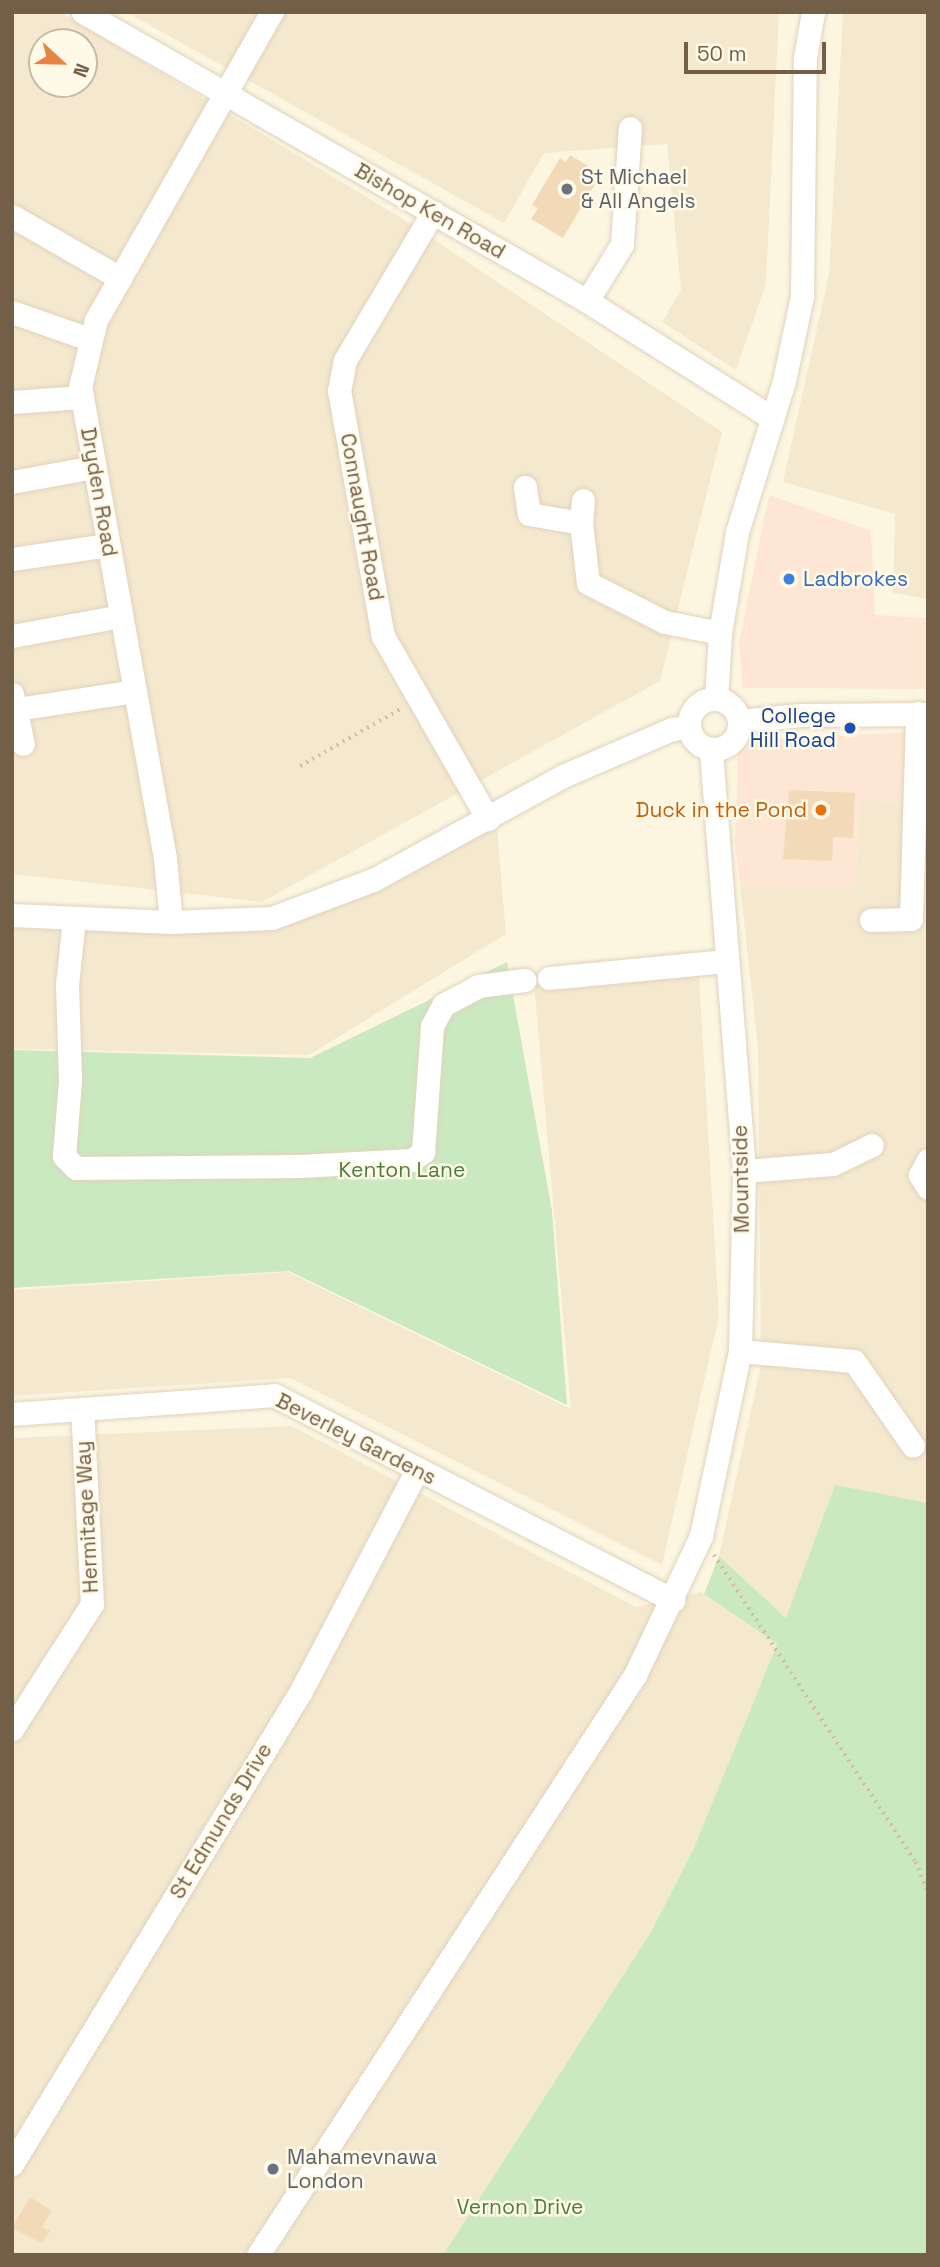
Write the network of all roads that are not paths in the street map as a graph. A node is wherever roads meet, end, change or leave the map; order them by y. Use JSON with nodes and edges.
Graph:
{"nodes":[{"id":1,"x":83,"y":12,"type":"edge"},
{"id":2,"x":272,"y":12,"type":"edge"},
{"id":3,"x":813,"y":12,"type":"edge"},
{"id":4,"x":224,"y":93,"type":"junction"},
{"id":5,"x":630,"y":128,"type":"dead end"},
{"id":6,"x":14,"y":207,"type":"edge"},
{"id":7,"x":433,"y":212,"type":"junction"},
{"id":8,"x":120,"y":278,"type":"junction"},
{"id":9,"x":587,"y":300,"type":"junction"},
{"id":10,"x":12,"y":312,"type":"edge"},
{"id":11,"x":89,"y":339,"type":"junction"},
{"id":12,"x":82,"y":397,"type":"junction"},
{"id":13,"x":12,"y":402,"type":"edge"},
{"id":14,"x":772,"y":418,"type":"junction"},
{"id":15,"x":94,"y":467,"type":"junction"},
{"id":16,"x":12,"y":482,"type":"edge"},
{"id":17,"x":525,"y":487,"type":"dead end"},
{"id":18,"x":108,"y":545,"type":"junction"},
{"id":19,"x":12,"y":559,"type":"edge"},
{"id":20,"x":121,"y":615,"type":"junction"},
{"id":21,"x":720,"y":633,"type":"junction"},
{"id":22,"x":12,"y":636,"type":"edge"},
{"id":23,"x":135,"y":691,"type":"junction"},
{"id":24,"x":716,"y":699,"type":"junction"},
{"id":25,"x":15,"y":702,"type":"edge"},
{"id":26,"x":922,"y":714,"type":"edge"},
{"id":27,"x":739,"y":721,"type":"junction"},
{"id":28,"x":689,"y":727,"type":"junction"},
{"id":29,"x":23,"y":744,"type":"dead end"},
{"id":30,"x":710,"y":749,"type":"junction"},
{"id":31,"x":488,"y":819,"type":"junction"},
{"id":32,"x":12,"y":915,"type":"edge"},
{"id":33,"x":74,"y":918,"type":"junction"},
{"id":34,"x":870,"y":920,"type":"dead end"},
{"id":35,"x":171,"y":922,"type":"junction"},
{"id":36,"x":727,"y":961,"type":"junction"},
{"id":37,"x":548,"y":978,"type":"dead end"},
{"id":38,"x":525,"y":980,"type":"dead end"},
{"id":39,"x":872,"y":1145,"type":"dead end"},
{"id":40,"x":744,"y":1171,"type":"junction"},
{"id":41,"x":740,"y":1351,"type":"junction"},
{"id":42,"x":82,"y":1409,"type":"junction"},
{"id":43,"x":12,"y":1414,"type":"edge"},
{"id":44,"x":914,"y":1446,"type":"dead end"},
{"id":45,"x":417,"y":1470,"type":"junction"},
{"id":46,"x":673,"y":1600,"type":"junction"},
{"id":47,"x":12,"y":1729,"type":"edge"},
{"id":48,"x":12,"y":2164,"type":"edge"},
{"id":49,"x":258,"y":2255,"type":"edge"}],
"edges":[{"from":1,"to":4,"type":"street","name":"Bishop Ken Road"},
{"from":2,"to":4,"type":"street","name":"Dryden Road"},
{"from":3,"to":14,"type":"street"},
{"from":4,"to":7,"type":"street","name":"Bishop Ken Road"},
{"from":4,"to":8,"type":"street","name":"Dryden Road"},
{"from":5,"to":9,"type":"street"},
{"from":6,"to":8,"type":"street"},
{"from":7,"to":9,"type":"street","name":"Bishop Ken Road"},
{"from":7,"to":31,"type":"street","name":"Connaught Road"},
{"from":8,"to":11,"type":"street","name":"Dryden Road"},
{"from":9,"to":14,"type":"street","name":"Bishop Ken Road"},
{"from":10,"to":11,"type":"street"},
{"from":11,"to":12,"type":"street","name":"Dryden Road"},
{"from":12,"to":13,"type":"street"},
{"from":12,"to":15,"type":"street","name":"Dryden Road"},
{"from":14,"to":21,"type":"street"},
{"from":15,"to":16,"type":"street"},
{"from":15,"to":18,"type":"street","name":"Dryden Road"},
{"from":17,"to":21,"type":"street"},
{"from":18,"to":19,"type":"street"},
{"from":18,"to":20,"type":"street","name":"Dryden Road"},
{"from":20,"to":22,"type":"street"},
{"from":20,"to":23,"type":"street","name":"Dryden Road"},
{"from":21,"to":24,"type":"street"},
{"from":23,"to":25,"type":"street"},
{"from":23,"to":35,"type":"street","name":"Dryden Road"},
{"from":24,"to":27,"type":"street"},
{"from":24,"to":28,"type":"street"},
{"from":25,"to":29,"type":"street"},
{"from":26,"to":27,"type":"street"},
{"from":26,"to":34,"type":"street"},
{"from":27,"to":30,"type":"street"},
{"from":28,"to":30,"type":"street"},
{"from":28,"to":31,"type":"street"},
{"from":30,"to":36,"type":"street","name":"Mountside"},
{"from":31,"to":35,"type":"street"},
{"from":32,"to":33,"type":"street"},
{"from":33,"to":35,"type":"street"},
{"from":33,"to":38,"type":"street"},
{"from":36,"to":37,"type":"street"},
{"from":36,"to":40,"type":"street","name":"Mountside"},
{"from":39,"to":40,"type":"street"},
{"from":40,"to":41,"type":"street","name":"Mountside"},
{"from":41,"to":44,"type":"street"},
{"from":41,"to":46,"type":"street","name":"Mountside"},
{"from":42,"to":43,"type":"street","name":"Beverley Gardens"},
{"from":42,"to":45,"type":"street","name":"Beverley Gardens"},
{"from":42,"to":47,"type":"street","name":"Hermitage Way"},
{"from":45,"to":46,"type":"street","name":"Beverley Gardens"},
{"from":45,"to":48,"type":"street","name":"St Edmunds Drive"},
{"from":46,"to":49,"type":"street"}]}
